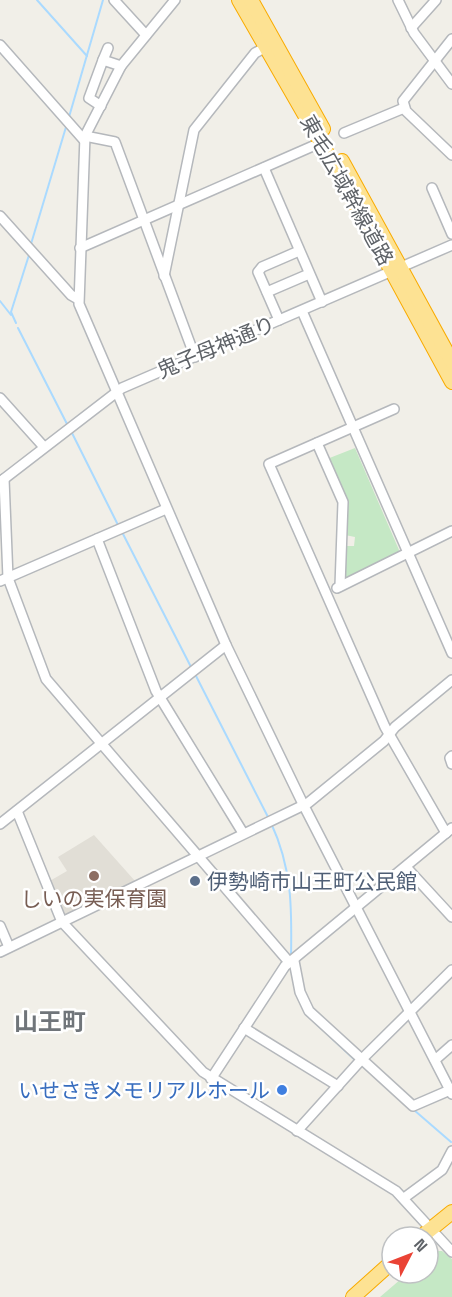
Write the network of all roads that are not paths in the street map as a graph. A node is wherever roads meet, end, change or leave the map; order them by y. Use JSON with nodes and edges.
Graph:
{"nodes":[{"id":1,"x":114,"y":0,"type":"edge"},
{"id":2,"x":175,"y":0,"type":"edge"},
{"id":3,"x":239,"y":0,"type":"edge"},
{"id":4,"x":251,"y":0,"type":"edge"},
{"id":5,"x":398,"y":0,"type":"edge"},
{"id":6,"x":436,"y":0,"type":"edge"},
{"id":7,"x":411,"y":28,"type":"junction"},
{"id":8,"x":146,"y":35,"type":"junction"},
{"id":9,"x":452,"y":39,"type":"edge"},
{"id":10,"x":0,"y":45,"type":"edge"},
{"id":11,"x":266,"y":47,"type":"junction"},
{"id":12,"x":108,"y":48,"type":"dead end"},
{"id":13,"x":103,"y":60,"type":"junction"},
{"id":14,"x":435,"y":61,"type":"junction"},
{"id":15,"x":121,"y":66,"type":"junction"},
{"id":16,"x":452,"y":84,"type":"edge"},
{"id":17,"x":101,"y":106,"type":"junction"},
{"id":18,"x":404,"y":108,"type":"junction"},
{"id":19,"x":344,"y":133,"type":"dead end"},
{"id":20,"x":85,"y":138,"type":"junction"},
{"id":21,"x":313,"y":146,"type":"dead end"},
{"id":22,"x":452,"y":155,"type":"edge"},
{"id":23,"x":264,"y":168,"type":"junction"},
{"id":24,"x":432,"y":188,"type":"dead end"},
{"id":25,"x":181,"y":205,"type":"junction"},
{"id":26,"x":0,"y":216,"type":"edge"},
{"id":27,"x":144,"y":220,"type":"junction"},
{"id":28,"x":452,"y":234,"type":"edge"},
{"id":29,"x":452,"y":245,"type":"edge"},
{"id":30,"x":80,"y":248,"type":"junction"},
{"id":31,"x":299,"y":251,"type":"junction"},
{"id":32,"x":397,"y":268,"type":"junction"},
{"id":33,"x":309,"y":274,"type":"junction"},
{"id":34,"x":164,"y":276,"type":"junction"},
{"id":35,"x":267,"y":292,"type":"junction"},
{"id":36,"x":78,"y":299,"type":"junction"},
{"id":37,"x":321,"y":302,"type":"junction"},
{"id":38,"x":302,"y":311,"type":"junction"},
{"id":39,"x":279,"y":320,"type":"junction"},
{"id":40,"x":195,"y":357,"type":"junction"},
{"id":41,"x":452,"y":362,"type":"edge"},
{"id":42,"x":452,"y":382,"type":"edge"},
{"id":43,"x":116,"y":392,"type":"junction"},
{"id":44,"x":0,"y":398,"type":"edge"},
{"id":45,"x":394,"y":409,"type":"dead end"},
{"id":46,"x":353,"y":427,"type":"junction"},
{"id":47,"x":317,"y":443,"type":"junction"},
{"id":48,"x":44,"y":447,"type":"junction"},
{"id":49,"x":2,"y":480,"type":"edge"},
{"id":50,"x":166,"y":509,"type":"junction"},
{"id":51,"x":452,"y":531,"type":"edge"},
{"id":52,"x":97,"y":539,"type":"junction"},
{"id":53,"x":407,"y":553,"type":"junction"},
{"id":54,"x":4,"y":580,"type":"edge"},
{"id":55,"x":340,"y":586,"type":"junction"},
{"id":56,"x":327,"y":594,"type":"junction"},
{"id":57,"x":226,"y":645,"type":"junction"},
{"id":58,"x":452,"y":654,"type":"edge"},
{"id":59,"x":452,"y":680,"type":"edge"},
{"id":60,"x":160,"y":697,"type":"junction"},
{"id":61,"x":389,"y":735,"type":"junction"},
{"id":62,"x":101,"y":744,"type":"junction"},
{"id":63,"x":452,"y":756,"type":"edge"},
{"id":64,"x":452,"y":764,"type":"edge"},
{"id":65,"x":303,"y":804,"type":"junction"},
{"id":66,"x":17,"y":811,"type":"junction"},
{"id":67,"x":0,"y":824,"type":"edge"},
{"id":68,"x":449,"y":831,"type":"edge"},
{"id":69,"x":243,"y":833,"type":"junction"},
{"id":70,"x":197,"y":856,"type":"junction"},
{"id":71,"x":406,"y":867,"type":"junction"},
{"id":72,"x":358,"y":909,"type":"junction"},
{"id":73,"x":450,"y":911,"type":"edge"},
{"id":74,"x":62,"y":922,"type":"junction"},
{"id":75,"x":0,"y":926,"type":"edge"},
{"id":76,"x":9,"y":947,"type":"junction"},
{"id":77,"x":0,"y":952,"type":"edge"},
{"id":78,"x":292,"y":962,"type":"junction"},
{"id":79,"x":452,"y":970,"type":"edge"},
{"id":80,"x":410,"y":1011,"type":"junction"},
{"id":81,"x":244,"y":1028,"type":"junction"},
{"id":82,"x":452,"y":1045,"type":"edge"},
{"id":83,"x":361,"y":1060,"type":"junction"},
{"id":84,"x":435,"y":1060,"type":"junction"},
{"id":85,"x":211,"y":1079,"type":"junction"},
{"id":86,"x":338,"y":1086,"type":"junction"},
{"id":87,"x":451,"y":1092,"type":"edge"},
{"id":88,"x":297,"y":1131,"type":"junction"},
{"id":89,"x":452,"y":1151,"type":"edge"},
{"id":90,"x":404,"y":1198,"type":"junction"},
{"id":91,"x":452,"y":1212,"type":"edge"},
{"id":92,"x":422,"y":1225,"type":"edge"},
{"id":93,"x":440,"y":1225,"type":"edge"},
{"id":94,"x":380,"y":1273,"type":"edge"},
{"id":95,"x":380,"y":1284,"type":"edge"},
{"id":96,"x":353,"y":1297,"type":"edge"},
{"id":97,"x":366,"y":1297,"type":"edge"}],
"edges":[{"from":1,"to":8,"type":"street"},
{"from":2,"to":8,"type":"street"},
{"from":3,"to":11,"type":"highway","name":"東毛広域幹線道路"},
{"from":4,"to":32,"type":"highway","name":"東毛広域幹線道路"},
{"from":5,"to":7,"type":"street"},
{"from":6,"to":7,"type":"street"},
{"from":7,"to":14,"type":"street"},
{"from":8,"to":15,"type":"street"},
{"from":9,"to":14,"type":"street"},
{"from":10,"to":20,"type":"street"},
{"from":11,"to":25,"type":"street"},
{"from":11,"to":32,"type":"highway","name":"東毛広域幹線道路"},
{"from":12,"to":13,"type":"street"},
{"from":13,"to":15,"type":"street"},
{"from":13,"to":17,"type":"street"},
{"from":14,"to":16,"type":"street"},
{"from":14,"to":18,"type":"street"},
{"from":15,"to":17,"type":"street"},
{"from":17,"to":20,"type":"street"},
{"from":18,"to":19,"type":"street"},
{"from":18,"to":22,"type":"street"},
{"from":20,"to":27,"type":"street"},
{"from":20,"to":30,"type":"street"},
{"from":21,"to":23,"type":"street"},
{"from":23,"to":25,"type":"street"},
{"from":23,"to":31,"type":"street"},
{"from":24,"to":28,"type":"street"},
{"from":25,"to":27,"type":"street"},
{"from":25,"to":34,"type":"street"},
{"from":26,"to":36,"type":"street"},
{"from":27,"to":30,"type":"street"},
{"from":27,"to":34,"type":"street"},
{"from":29,"to":32,"type":"street","name":"鬼子母神通り"},
{"from":30,"to":36,"type":"street"},
{"from":31,"to":33,"type":"street"},
{"from":31,"to":35,"type":"street"},
{"from":32,"to":37,"type":"street","name":"鬼子母神通り"},
{"from":32,"to":41,"type":"highway","name":"東毛広域幹線道路"},
{"from":32,"to":42,"type":"highway","name":"東毛広域幹線道路"},
{"from":33,"to":35,"type":"street"},
{"from":33,"to":37,"type":"street"},
{"from":34,"to":40,"type":"street"},
{"from":35,"to":39,"type":"street"},
{"from":36,"to":43,"type":"street"},
{"from":37,"to":38,"type":"street","name":"鬼子母神通り"},
{"from":38,"to":39,"type":"street","name":"鬼子母神通り"},
{"from":38,"to":46,"type":"street"},
{"from":39,"to":40,"type":"street","name":"鬼子母神通り"},
{"from":40,"to":43,"type":"street","name":"鬼子母神通り"},
{"from":43,"to":48,"type":"street","name":"鬼子母神通り"},
{"from":43,"to":50,"type":"street"},
{"from":44,"to":48,"type":"street"},
{"from":45,"to":46,"type":"street"},
{"from":46,"to":47,"type":"street"},
{"from":46,"to":53,"type":"street"},
{"from":47,"to":55,"type":"street"},
{"from":47,"to":56,"type":"street"},
{"from":48,"to":49,"type":"street","name":"鬼子母神通り"},
{"from":49,"to":54,"type":"street"},
{"from":50,"to":52,"type":"street"},
{"from":50,"to":57,"type":"street"},
{"from":51,"to":53,"type":"street"},
{"from":52,"to":54,"type":"street"},
{"from":52,"to":60,"type":"street"},
{"from":53,"to":55,"type":"street"},
{"from":53,"to":58,"type":"street"},
{"from":54,"to":62,"type":"street"},
{"from":55,"to":56,"type":"street"},
{"from":56,"to":61,"type":"street"},
{"from":57,"to":60,"type":"street"},
{"from":57,"to":65,"type":"street"},
{"from":59,"to":61,"type":"street"},
{"from":60,"to":62,"type":"street"},
{"from":60,"to":69,"type":"street"},
{"from":61,"to":65,"type":"street"},
{"from":61,"to":68,"type":"street"},
{"from":62,"to":66,"type":"street"},
{"from":62,"to":70,"type":"street"},
{"from":63,"to":64,"type":"street"},
{"from":65,"to":69,"type":"street"},
{"from":65,"to":72,"type":"street"},
{"from":66,"to":67,"type":"street"},
{"from":66,"to":74,"type":"street"},
{"from":68,"to":71,"type":"street"},
{"from":69,"to":70,"type":"street"},
{"from":70,"to":74,"type":"street"},
{"from":70,"to":78,"type":"street"},
{"from":71,"to":72,"type":"street"},
{"from":71,"to":73,"type":"street"},
{"from":72,"to":78,"type":"street"},
{"from":72,"to":80,"type":"street"},
{"from":74,"to":76,"type":"street"},
{"from":74,"to":85,"type":"street"},
{"from":75,"to":76,"type":"street"},
{"from":76,"to":77,"type":"street"},
{"from":78,"to":81,"type":"street"},
{"from":78,"to":83,"type":"street"},
{"from":79,"to":80,"type":"street"},
{"from":80,"to":83,"type":"street"},
{"from":80,"to":84,"type":"street"},
{"from":81,"to":85,"type":"street"},
{"from":81,"to":86,"type":"street"},
{"from":82,"to":84,"type":"street"},
{"from":83,"to":86,"type":"street"},
{"from":83,"to":87,"type":"street"},
{"from":84,"to":87,"type":"street"},
{"from":85,"to":88,"type":"street"},
{"from":86,"to":88,"type":"street"},
{"from":88,"to":90,"type":"street"},
{"from":89,"to":90,"type":"street"},
{"from":90,"to":92,"type":"street"},
{"from":91,"to":93,"type":"highway"},
{"from":94,"to":96,"type":"highway"},
{"from":95,"to":97,"type":"highway"}]}
